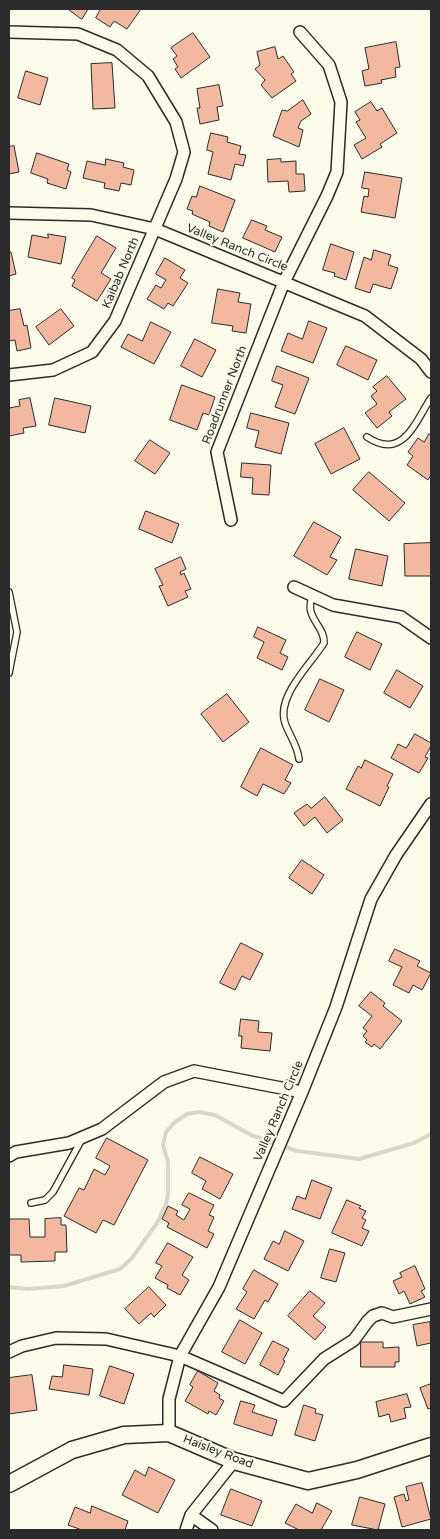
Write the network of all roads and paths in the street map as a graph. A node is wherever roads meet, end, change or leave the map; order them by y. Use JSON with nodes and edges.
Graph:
{"nodes":[{"id":1,"x":9,"y":32,"type":"edge"},
{"id":2,"x":300,"y":32,"type":"dead end"},
{"id":3,"x":9,"y":212,"type":"edge"},
{"id":4,"x":155,"y":229,"type":"junction"},
{"id":5,"x":284,"y":282,"type":"junction"},
{"id":6,"x":431,"y":372,"type":"edge"},
{"id":7,"x":9,"y":375,"type":"edge"},
{"id":8,"x":431,"y":398,"type":"edge"},
{"id":9,"x":367,"y":438,"type":"dead end"},
{"id":10,"x":231,"y":520,"type":"dead end"},
{"id":11,"x":294,"y":587,"type":"dead end"},
{"id":12,"x":9,"y":592,"type":"edge"},
{"id":13,"x":312,"y":595,"type":"junction"},
{"id":14,"x":431,"y":638,"type":"edge"},
{"id":15,"x":9,"y":674,"type":"edge"},
{"id":16,"x":299,"y":759,"type":"dead end"},
{"id":17,"x":431,"y":804,"type":"edge"},
{"id":18,"x":302,"y":1092,"type":"junction"},
{"id":19,"x":83,"y":1137,"type":"junction"},
{"id":20,"x":9,"y":1156,"type":"edge"},
{"id":21,"x":30,"y":1203,"type":"dead end"},
{"id":22,"x":431,"y":1309,"type":"edge"},
{"id":23,"x":9,"y":1352,"type":"edge"},
{"id":24,"x":180,"y":1356,"type":"junction"},
{"id":25,"x":169,"y":1433,"type":"junction"},
{"id":26,"x":431,"y":1446,"type":"edge"},
{"id":27,"x":234,"y":1461,"type":"junction"},
{"id":28,"x":9,"y":1484,"type":"edge"},
{"id":29,"x":191,"y":1515,"type":"junction"},
{"id":30,"x":186,"y":1530,"type":"edge"},
{"id":31,"x":212,"y":1530,"type":"edge"}],
"edges":[{"from":1,"to":4,"type":"street","name":"Kaibab North"},
{"from":2,"to":5,"type":"street","name":"Roadrunner North"},
{"from":3,"to":4,"type":"street","name":"Valley Ranch Circle"},
{"from":4,"to":5,"type":"street","name":"Valley Ranch Circle"},
{"from":4,"to":7,"type":"street","name":"Kaibab North"},
{"from":5,"to":6,"type":"street","name":"Valley Ranch Circle"},
{"from":5,"to":10,"type":"street","name":"Roadrunner North"},
{"from":8,"to":9,"type":"lane"},
{"from":11,"to":13,"type":"street"},
{"from":12,"to":15,"type":"lane"},
{"from":13,"to":14,"type":"street"},
{"from":13,"to":16,"type":"lane"},
{"from":17,"to":18,"type":"street","name":"Valley Ranch Circle"},
{"from":18,"to":19,"type":"street"},
{"from":18,"to":24,"type":"street","name":"Valley Ranch Circle"},
{"from":19,"to":20,"type":"street"},
{"from":19,"to":21,"type":"lane"},
{"from":22,"to":24,"type":"street"},
{"from":23,"to":24,"type":"street"},
{"from":24,"to":25,"type":"street","name":"Valley Ranch Circle"},
{"from":25,"to":27,"type":"street","name":"Haisley Road"},
{"from":25,"to":28,"type":"street","name":"Haisley Road"},
{"from":26,"to":27,"type":"street","name":"Haisley Road"},
{"from":27,"to":29,"type":"street"},
{"from":29,"to":30,"type":"street"},
{"from":29,"to":31,"type":"street"}]}
